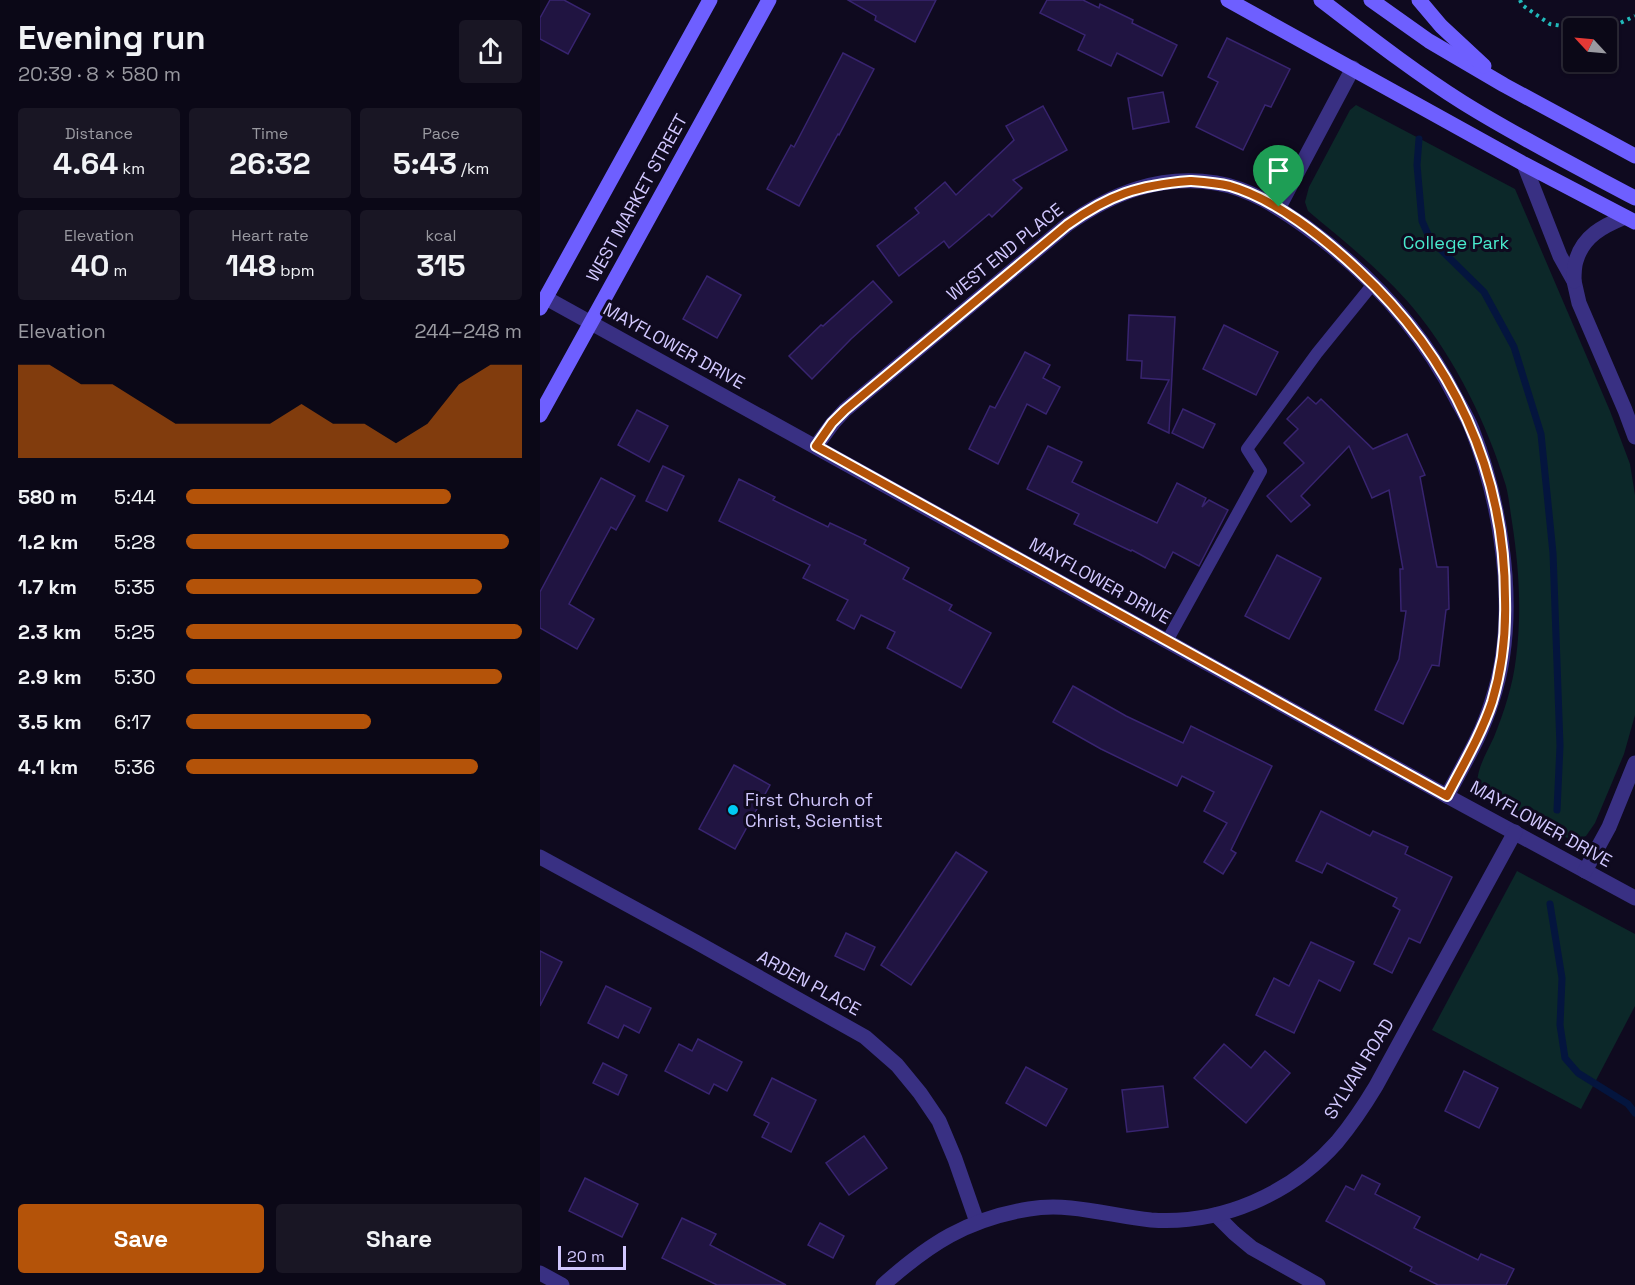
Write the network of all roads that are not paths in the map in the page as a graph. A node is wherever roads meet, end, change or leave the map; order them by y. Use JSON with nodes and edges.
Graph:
{"nodes":[{"id":1,"x":710,"y":0,"type":"edge"},
{"id":2,"x":769,"y":0,"type":"edge"},
{"id":3,"x":1227,"y":0,"type":"edge"},
{"id":4,"x":1320,"y":0,"type":"edge"},
{"id":5,"x":1371,"y":0,"type":"edge"},
{"id":6,"x":1419,"y":0,"type":"edge"},
{"id":7,"x":1353,"y":68,"type":"junction"},
{"id":8,"x":1504,"y":85,"type":"junction"},
{"id":9,"x":1635,"y":156,"type":"edge"},
{"id":10,"x":1524,"y":164,"type":"junction"},
{"id":11,"x":1635,"y":198,"type":"edge"},
{"id":12,"x":1279,"y":207,"type":"junction"},
{"id":13,"x":1630,"y":220,"type":"edge"},
{"id":14,"x":1574,"y":281,"type":"junction"},
{"id":15,"x":1373,"y":284,"type":"junction"},
{"id":16,"x":543,"y":303,"type":"edge"},
{"id":17,"x":591,"y":322,"type":"junction"},
{"id":18,"x":540,"y":415,"type":"edge"},
{"id":19,"x":1635,"y":437,"type":"edge"},
{"id":20,"x":816,"y":446,"type":"junction"},
{"id":21,"x":1167,"y":641,"type":"junction"},
{"id":22,"x":1635,"y":763,"type":"edge"},
{"id":23,"x":1447,"y":796,"type":"junction"},
{"id":24,"x":1515,"y":832,"type":"junction"},
{"id":25,"x":540,"y":857,"type":"edge"},
{"id":26,"x":1585,"y":871,"type":"junction"},
{"id":27,"x":1635,"y":898,"type":"edge"},
{"id":28,"x":1216,"y":1215,"type":"junction"},
{"id":29,"x":977,"y":1222,"type":"junction"},
{"id":30,"x":540,"y":1273,"type":"edge"},
{"id":31,"x":562,"y":1285,"type":"edge"},
{"id":32,"x":883,"y":1285,"type":"edge"},
{"id":33,"x":1318,"y":1285,"type":"edge"}],
"edges":[{"from":1,"to":16,"type":"main road","name":"WEST MARKET STREET"},
{"from":2,"to":17,"type":"main road","name":"WEST MARKET STREET"},
{"from":3,"to":7,"type":"main road"},
{"from":4,"to":11,"type":"main road"},
{"from":5,"to":8,"type":"main road"},
{"from":6,"to":8,"type":"main road"},
{"from":7,"to":10,"type":"main road"},
{"from":7,"to":12,"type":"street"},
{"from":8,"to":9,"type":"main road"},
{"from":10,"to":13,"type":"main road"},
{"from":10,"to":14,"type":"street"},
{"from":12,"to":15,"type":"street","name":"WEST END PLACE"},
{"from":12,"to":20,"type":"street","name":"WEST END PLACE"},
{"from":13,"to":14,"type":"street"},
{"from":14,"to":19,"type":"street"},
{"from":15,"to":21,"type":"lane"},
{"from":15,"to":23,"type":"street","name":"WEST END PLACE"},
{"from":16,"to":17,"type":"street","name":"MAYFLOWER DRIVE"},
{"from":17,"to":18,"type":"main road","name":"WEST MARKET STREET"},
{"from":17,"to":20,"type":"street","name":"MAYFLOWER DRIVE"},
{"from":20,"to":21,"type":"street","name":"MAYFLOWER DRIVE"},
{"from":21,"to":23,"type":"street","name":"MAYFLOWER DRIVE"},
{"from":22,"to":26,"type":"street"},
{"from":23,"to":24,"type":"street","name":"MAYFLOWER DRIVE"},
{"from":24,"to":26,"type":"street","name":"MAYFLOWER DRIVE"},
{"from":24,"to":28,"type":"street","name":"SYLVAN ROAD"},
{"from":25,"to":29,"type":"street","name":"ARDEN PLACE"},
{"from":26,"to":27,"type":"street","name":"MAYFLOWER DRIVE"},
{"from":28,"to":29,"type":"street","name":"SYLVAN ROAD"},
{"from":28,"to":33,"type":"street"},
{"from":29,"to":32,"type":"street","name":"SYLVAN ROAD"},
{"from":30,"to":31,"type":"street"}]}
